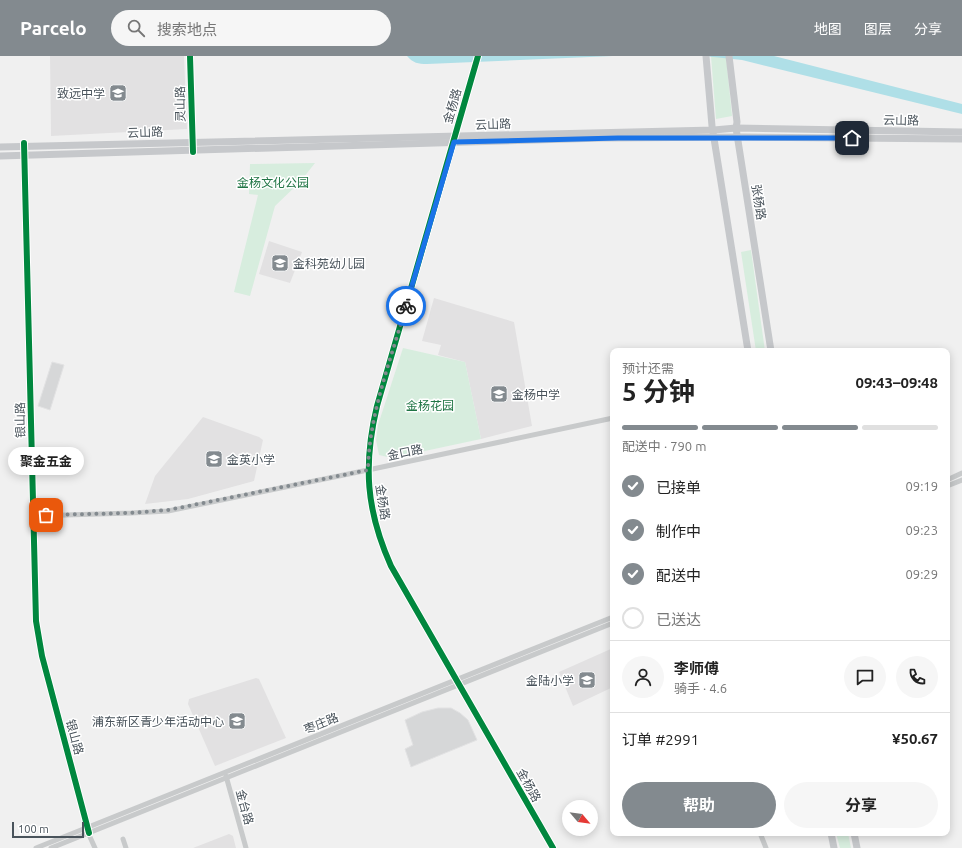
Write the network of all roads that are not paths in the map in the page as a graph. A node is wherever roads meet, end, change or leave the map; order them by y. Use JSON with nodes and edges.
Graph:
{"nodes":[{"id":1,"x":190,"y":56,"type":"edge"},
{"id":2,"x":478,"y":56,"type":"edge"},
{"id":3,"x":707,"y":58,"type":"edge"},
{"id":4,"x":729,"y":59,"type":"edge"},
{"id":5,"x":736,"y":128,"type":"junction"},
{"id":6,"x":962,"y":132,"type":"edge"},
{"id":7,"x":714,"y":134,"type":"junction"},
{"id":8,"x":738,"y":137,"type":"junction"},
{"id":9,"x":454,"y":139,"type":"junction"},
{"id":10,"x":962,"y":139,"type":"edge"},
{"id":11,"x":191,"y":141,"type":"junction"},
{"id":12,"x":24,"y":144,"type":"junction"},
{"id":13,"x":0,"y":147,"type":"edge"},
{"id":14,"x":192,"y":150,"type":"junction"},
{"id":15,"x":24,"y":155,"type":"junction"},
{"id":16,"x":0,"y":156,"type":"edge"},
{"id":17,"x":748,"y":348,"type":"edge"},
{"id":18,"x":771,"y":348,"type":"edge"},
{"id":19,"x":610,"y":419,"type":"edge"},
{"id":20,"x":368,"y":470,"type":"junction"},
{"id":21,"x":962,"y":474,"type":"edge"},
{"id":22,"x":950,"y":479,"type":"edge"},
{"id":23,"x":962,"y":480,"type":"edge"},
{"id":24,"x":950,"y":485,"type":"edge"},
{"id":25,"x":33,"y":516,"type":"junction"},
{"id":26,"x":610,"y":618,"type":"edge"},
{"id":27,"x":610,"y":624,"type":"edge"},
{"id":28,"x":458,"y":682,"type":"junction"},
{"id":29,"x":226,"y":775,"type":"junction"},
{"id":30,"x":89,"y":832,"type":"junction"},
{"id":31,"x":761,"y":836,"type":"edge"},
{"id":32,"x":831,"y":836,"type":"edge"},
{"id":33,"x":855,"y":836,"type":"edge"},
{"id":34,"x":123,"y":839,"type":"dead end"},
{"id":35,"x":36,"y":848,"type":"edge"},
{"id":36,"x":51,"y":848,"type":"edge"},
{"id":37,"x":95,"y":848,"type":"edge"},
{"id":38,"x":126,"y":848,"type":"edge"},
{"id":39,"x":246,"y":848,"type":"edge"},
{"id":40,"x":554,"y":848,"type":"edge"},
{"id":41,"x":766,"y":848,"type":"edge"},
{"id":42,"x":834,"y":848,"type":"edge"},
{"id":43,"x":858,"y":848,"type":"edge"}],
"edges":[{"from":1,"to":11,"type":"street","name":"灵山路"},
{"from":2,"to":9,"type":"street","name":"金杨路"},
{"from":3,"to":7,"type":"main road"},
{"from":4,"to":5,"type":"main road","name":"张杨路"},
{"from":5,"to":6,"type":"main road","name":"云山路"},
{"from":5,"to":7,"type":"main road","name":"云山路"},
{"from":5,"to":8,"type":"main road","name":"张杨路"},
{"from":7,"to":8,"type":"main road","name":"云山路"},
{"from":7,"to":9,"type":"main road","name":"云山路"},
{"from":7,"to":17,"type":"main road"},
{"from":8,"to":10,"type":"main road","name":"云山路"},
{"from":8,"to":18,"type":"main road","name":"张杨路"},
{"from":9,"to":11,"type":"main road","name":"云山路"},
{"from":9,"to":14,"type":"main road","name":"云山路"},
{"from":9,"to":20,"type":"street","name":"金杨路"},
{"from":11,"to":12,"type":"main road","name":"云山路"},
{"from":11,"to":14,"type":"street","name":"灵山路"},
{"from":12,"to":13,"type":"main road","name":"云山路"},
{"from":12,"to":15,"type":"street","name":"银山路"},
{"from":14,"to":15,"type":"main road","name":"云山路"},
{"from":15,"to":16,"type":"main road","name":"云山路"},
{"from":15,"to":25,"type":"street","name":"银山路"},
{"from":19,"to":20,"type":"street","name":"金口路"},
{"from":20,"to":25,"type":"street","name":"金口路"},
{"from":20,"to":28,"type":"street","name":"金杨路"},
{"from":21,"to":22,"type":"street"},
{"from":23,"to":24,"type":"street"},
{"from":25,"to":30,"type":"street","name":"银山路"},
{"from":26,"to":28,"type":"street","name":"枣庄路"},
{"from":27,"to":28,"type":"street","name":"枣庄路"},
{"from":28,"to":29,"type":"street","name":"枣庄路"},
{"from":28,"to":40,"type":"street","name":"金杨路"},
{"from":29,"to":30,"type":"street","name":"枣庄路"},
{"from":29,"to":39,"type":"street","name":"金台路"},
{"from":30,"to":35,"type":"street","name":"枣庄路"},
{"from":30,"to":36,"type":"street","name":"枣庄路"},
{"from":30,"to":37,"type":"street","name":"银山路"},
{"from":31,"to":41,"type":"street"},
{"from":32,"to":42,"type":"main road"},
{"from":33,"to":43,"type":"main road"},
{"from":34,"to":38,"type":"street"}]}
